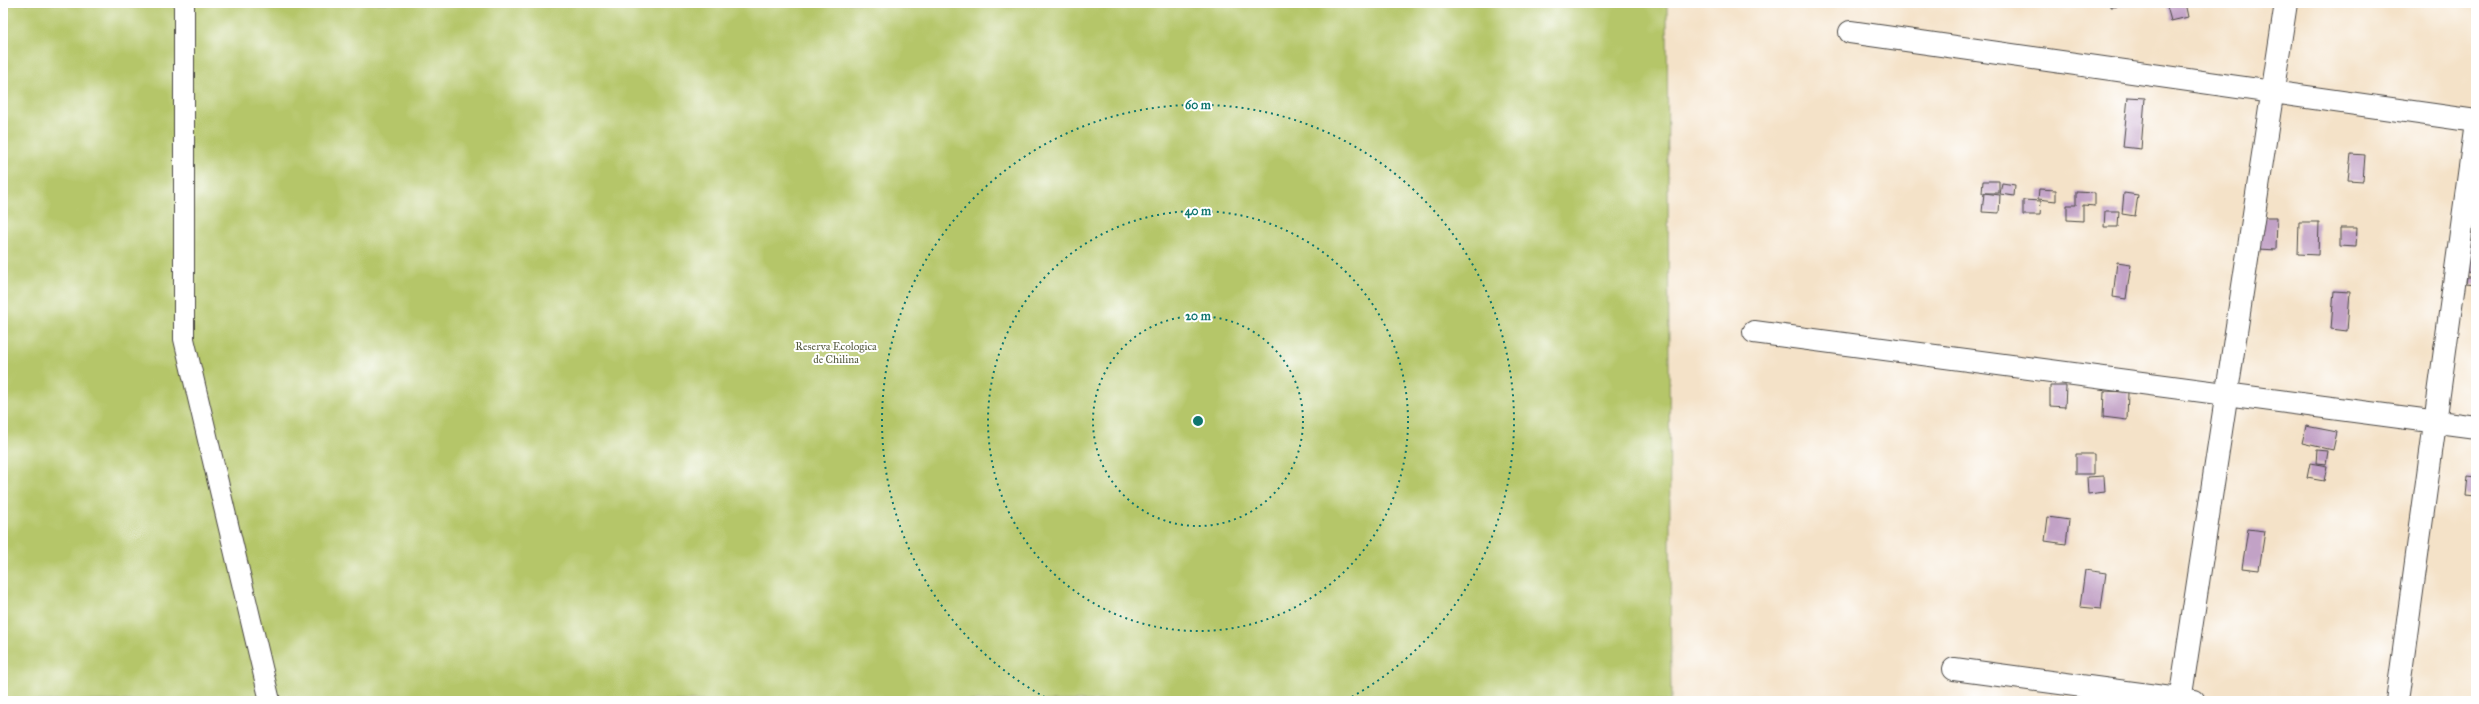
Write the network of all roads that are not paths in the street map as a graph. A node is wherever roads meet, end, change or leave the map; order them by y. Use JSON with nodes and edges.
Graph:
{"nodes":[{"id":1,"x":184,"y":3,"type":"edge"},
{"id":2,"x":2286,"y":3,"type":"edge"},
{"id":3,"x":1850,"y":32,"type":"dead end"},
{"id":4,"x":2272,"y":92,"type":"junction"},
{"id":5,"x":2476,"y":122,"type":"edge"},
{"id":6,"x":1754,"y":332,"type":"dead end"},
{"id":7,"x":2227,"y":394,"type":"junction"},
{"id":8,"x":2435,"y":422,"type":"junction"},
{"id":9,"x":2476,"y":427,"type":"edge"},
{"id":10,"x":1954,"y":669,"type":"dead end"},
{"id":11,"x":2185,"y":700,"type":"edge"},
{"id":12,"x":270,"y":701,"type":"edge"},
{"id":13,"x":2397,"y":701,"type":"edge"}],
"edges":[{"from":1,"to":12,"type":"lane"},
{"from":2,"to":4,"type":"street"},
{"from":3,"to":4,"type":"street"},
{"from":4,"to":5,"type":"street"},
{"from":4,"to":7,"type":"street"},
{"from":5,"to":8,"type":"street"},
{"from":6,"to":7,"type":"street"},
{"from":7,"to":8,"type":"street"},
{"from":7,"to":11,"type":"street"},
{"from":8,"to":9,"type":"street"},
{"from":8,"to":13,"type":"street"},
{"from":10,"to":11,"type":"street"}]}
